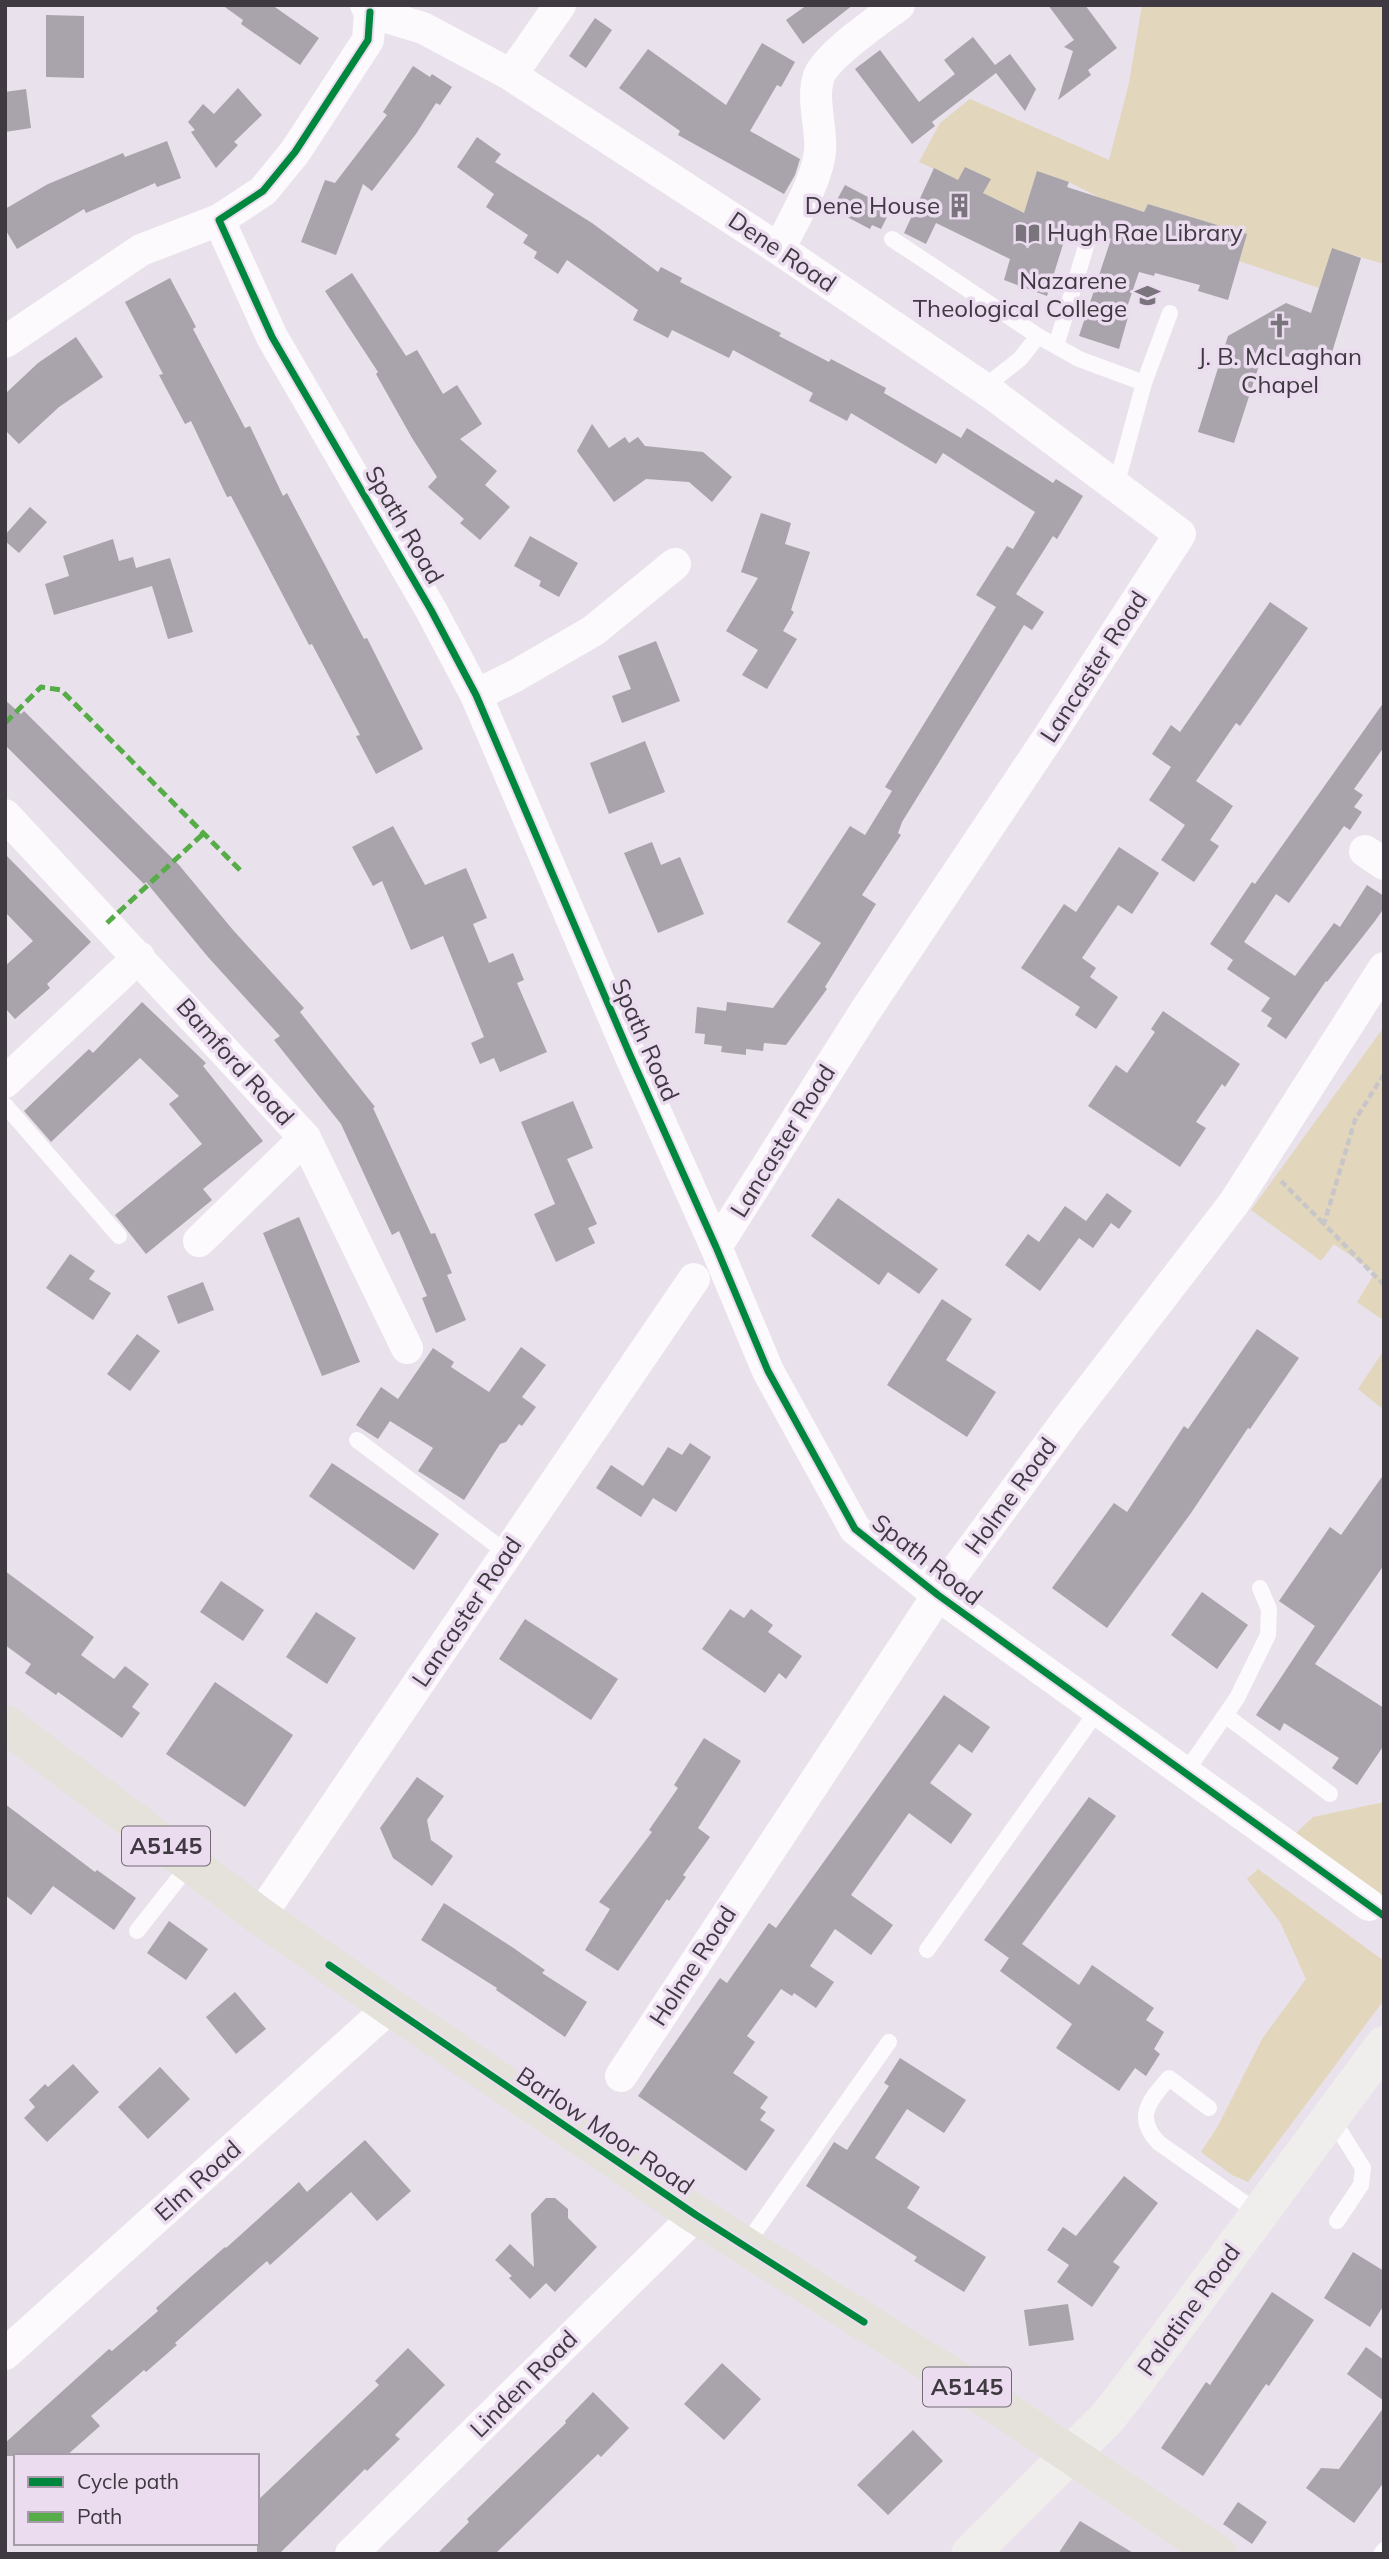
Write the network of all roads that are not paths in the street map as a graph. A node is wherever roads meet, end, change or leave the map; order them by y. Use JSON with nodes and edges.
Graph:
{"nodes":[{"id":1,"x":560,"y":5,"type":"edge"},
{"id":2,"x":899,"y":5,"type":"edge"},
{"id":3,"x":368,"y":9,"type":"edge"},
{"id":4,"x":511,"y":75,"type":"junction"},
{"id":5,"x":219,"y":220,"type":"junction"},
{"id":6,"x":891,"y":239,"type":"dead end"},
{"id":7,"x":1087,"y":243,"type":"dead end"},
{"id":8,"x":779,"y":249,"type":"junction"},
{"id":9,"x":1170,"y":313,"type":"dead end"},
{"id":10,"x":1038,"y":335,"type":"junction"},
{"id":11,"x":5,"y":342,"type":"edge"},
{"id":12,"x":1056,"y":346,"type":"junction"},
{"id":13,"x":1144,"y":383,"type":"junction"},
{"id":14,"x":983,"y":388,"type":"junction"},
{"id":15,"x":1116,"y":486,"type":"junction"},
{"id":16,"x":1180,"y":534,"type":"joint"},
{"id":17,"x":675,"y":564,"type":"dead end"},
{"id":18,"x":476,"y":695,"type":"junction"},
{"id":19,"x":5,"y":815,"type":"edge"},
{"id":20,"x":139,"y":957,"type":"junction"},
{"id":21,"x":1384,"y":968,"type":"edge"},
{"id":22,"x":5,"y":1082,"type":"edge"},
{"id":23,"x":5,"y":1105,"type":"edge"},
{"id":24,"x":305,"y":1138,"type":"junction"},
{"id":25,"x":118,"y":1236,"type":"dead end"},
{"id":26,"x":199,"y":1241,"type":"dead end"},
{"id":27,"x":716,"y":1247,"type":"junction"},
{"id":28,"x":694,"y":1279,"type":"dead end"},
{"id":29,"x":407,"y":1348,"type":"dead end"},
{"id":30,"x":357,"y":1440,"type":"dead end"},
{"id":31,"x":507,"y":1553,"type":"junction"},
{"id":32,"x":1260,"y":1588,"type":"dead end"},
{"id":33,"x":938,"y":1595,"type":"junction"},
{"id":34,"x":1098,"y":1710,"type":"junction"},
{"id":35,"x":1225,"y":1715,"type":"junction"},
{"id":36,"x":5,"y":1724,"type":"edge"},
{"id":37,"x":1185,"y":1773,"type":"junction"},
{"id":38,"x":1330,"y":1794,"type":"dead end"},
{"id":39,"x":190,"y":1864,"type":"junction"},
{"id":40,"x":1369,"y":1905,"type":"dead end"},
{"id":41,"x":260,"y":1916,"type":"junction"},
{"id":42,"x":137,"y":1931,"type":"dead end"},
{"id":43,"x":927,"y":1950,"type":"dead end"},
{"id":44,"x":390,"y":2007,"type":"junction"},
{"id":45,"x":889,"y":2042,"type":"dead end"},
{"id":46,"x":1384,"y":2045,"type":"edge"},
{"id":47,"x":621,"y":2076,"type":"dead end"},
{"id":48,"x":1209,"y":2108,"type":"dead end"},
{"id":49,"x":1331,"y":2117,"type":"junction"},
{"id":50,"x":1259,"y":2214,"type":"junction"},
{"id":51,"x":696,"y":2215,"type":"junction"},
{"id":52,"x":1337,"y":2221,"type":"dead end"},
{"id":53,"x":744,"y":2246,"type":"junction"},
{"id":54,"x":5,"y":2354,"type":"edge"},
{"id":55,"x":1069,"y":2454,"type":"junction"},
{"id":56,"x":352,"y":2554,"type":"edge"},
{"id":57,"x":970,"y":2554,"type":"edge"},
{"id":58,"x":1218,"y":2554,"type":"edge"}],
"edges":[{"from":1,"to":4,"type":"street"},
{"from":2,"to":8,"type":"street"},
{"from":3,"to":4,"type":"street","name":"Dene Road"},
{"from":3,"to":5,"type":"street"},
{"from":4,"to":8,"type":"street","name":"Dene Road"},
{"from":5,"to":11,"type":"street"},
{"from":5,"to":18,"type":"street","name":"Spath Road"},
{"from":6,"to":10,"type":"lane"},
{"from":7,"to":12,"type":"lane"},
{"from":8,"to":14,"type":"street","name":"Dene Road"},
{"from":9,"to":13,"type":"lane"},
{"from":10,"to":12,"type":"lane"},
{"from":10,"to":14,"type":"lane"},
{"from":12,"to":13,"type":"lane"},
{"from":13,"to":15,"type":"lane"},
{"from":14,"to":15,"type":"street","name":"Dene Road"},
{"from":15,"to":16,"type":"street","name":"Dene Road"},
{"from":16,"to":27,"type":"street","name":"Lancaster Road"},
{"from":17,"to":18,"type":"street"},
{"from":18,"to":27,"type":"street","name":"Spath Road"},
{"from":19,"to":20,"type":"street","name":"Bamford Road"},
{"from":20,"to":22,"type":"street"},
{"from":20,"to":24,"type":"street","name":"Bamford Road"},
{"from":21,"to":33,"type":"street","name":"Holme Road"},
{"from":23,"to":25,"type":"lane"},
{"from":24,"to":26,"type":"street"},
{"from":24,"to":29,"type":"street","name":"Bamford Road"},
{"from":27,"to":33,"type":"street","name":"Spath Road"},
{"from":28,"to":31,"type":"street","name":"Lancaster Road"},
{"from":30,"to":31,"type":"lane"},
{"from":31,"to":41,"type":"street","name":"Lancaster Road"},
{"from":32,"to":35,"type":"lane"},
{"from":33,"to":34,"type":"street","name":"Spath Road"},
{"from":33,"to":47,"type":"street","name":"Holme Road"},
{"from":34,"to":37,"type":"street","name":"Spath Road"},
{"from":34,"to":43,"type":"lane"},
{"from":35,"to":37,"type":"lane"},
{"from":35,"to":38,"type":"lane"},
{"from":36,"to":39,"type":"main road","name":"Barlow Moor Road","number":"A5145"},
{"from":37,"to":40,"type":"street","name":"Spath Road"},
{"from":39,"to":41,"type":"main road","name":"Barlow Moor Road","number":"A5145"},
{"from":39,"to":42,"type":"lane"},
{"from":41,"to":44,"type":"main road","name":"Barlow Moor Road","number":"A5145"},
{"from":44,"to":51,"type":"main road","name":"Barlow Moor Road","number":"A5145"},
{"from":44,"to":54,"type":"street","name":"Elm Road"},
{"from":45,"to":53,"type":"lane"},
{"from":46,"to":49,"type":"main road","name":"Palatine Road"},
{"from":48,"to":50,"type":"lane"},
{"from":49,"to":50,"type":"main road","name":"Palatine Road"},
{"from":49,"to":52,"type":"lane"},
{"from":50,"to":55,"type":"main road","name":"Palatine Road"},
{"from":51,"to":53,"type":"main road","name":"Barlow Moor Road","number":"A5145"},
{"from":51,"to":56,"type":"street","name":"Linden Road"},
{"from":53,"to":55,"type":"main road","name":"Barlow Moor Road","number":"A5145"},
{"from":55,"to":57,"type":"main road","name":"Palatine Road"},
{"from":55,"to":58,"type":"main road","name":"Barlow Moor Road","number":"A5145"}]}
